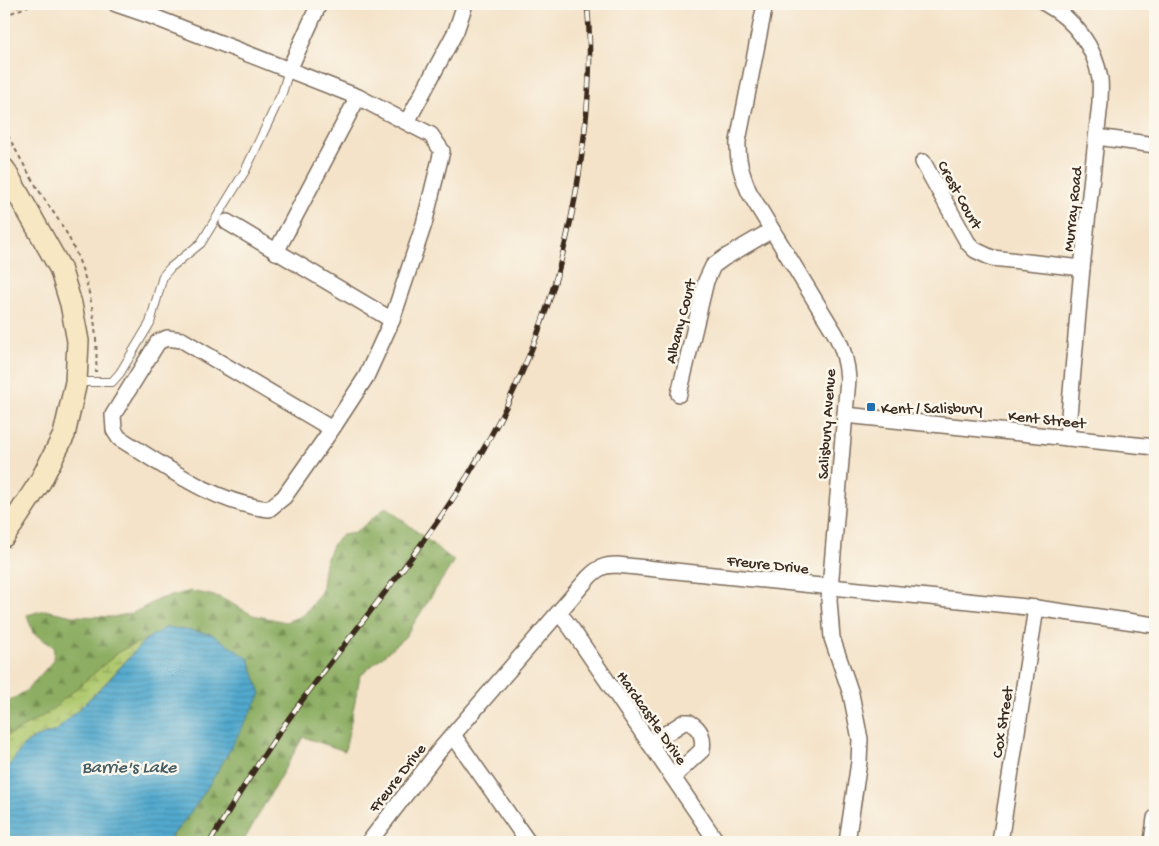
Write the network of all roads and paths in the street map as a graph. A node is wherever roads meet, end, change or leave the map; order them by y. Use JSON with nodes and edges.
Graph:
{"nodes":[{"id":1,"x":17,"y":4,"type":"edge"},
{"id":2,"x":116,"y":4,"type":"edge"},
{"id":3,"x":319,"y":4,"type":"edge"},
{"id":4,"x":465,"y":4,"type":"edge"},
{"id":5,"x":765,"y":4,"type":"edge"},
{"id":6,"x":1046,"y":4,"type":"edge"},
{"id":7,"x":28,"y":5,"type":"edge"},
{"id":8,"x":18,"y":10,"type":"junction"},
{"id":9,"x":4,"y":16,"type":"edge"},
{"id":10,"x":289,"y":70,"type":"junction"},
{"id":11,"x":358,"y":97,"type":"junction"},
{"id":12,"x":407,"y":122,"type":"junction"},
{"id":13,"x":1097,"y":137,"type":"junction"},
{"id":14,"x":1155,"y":145,"type":"edge"},
{"id":15,"x":923,"y":162,"type":"dead end"},
{"id":16,"x":4,"y":169,"type":"edge"},
{"id":17,"x":227,"y":222,"type":"dead end"},
{"id":18,"x":772,"y":230,"type":"junction"},
{"id":19,"x":276,"y":252,"type":"junction"},
{"id":20,"x":1082,"y":268,"type":"junction"},
{"id":21,"x":392,"y":320,"type":"junction"},
{"id":22,"x":76,"y":382,"type":"junction"},
{"id":23,"x":679,"y":394,"type":"dead end"},
{"id":24,"x":845,"y":415,"type":"junction"},
{"id":25,"x":332,"y":429,"type":"junction"},
{"id":26,"x":1067,"y":438,"type":"junction"},
{"id":27,"x":1155,"y":447,"type":"edge"},
{"id":28,"x":4,"y":536,"type":"edge"},
{"id":29,"x":830,"y":587,"type":"junction"},
{"id":30,"x":1036,"y":608,"type":"junction"},
{"id":31,"x":559,"y":613,"type":"junction"},
{"id":32,"x":1155,"y":625,"type":"edge"},
{"id":33,"x":453,"y":735,"type":"junction"},
{"id":34,"x":650,"y":744,"type":"junction"},
{"id":35,"x":673,"y":778,"type":"junction"},
{"id":36,"x":1155,"y":818,"type":"edge"},
{"id":37,"x":369,"y":842,"type":"edge"},
{"id":38,"x":528,"y":842,"type":"edge"},
{"id":39,"x":717,"y":842,"type":"edge"},
{"id":40,"x":847,"y":842,"type":"edge"},
{"id":41,"x":1000,"y":842,"type":"edge"},
{"id":42,"x":1152,"y":842,"type":"edge"}],
"edges":[{"from":1,"to":8,"type":"path"},
{"from":2,"to":10,"type":"street"},
{"from":3,"to":10,"type":"street"},
{"from":4,"to":12,"type":"street"},
{"from":5,"to":18,"type":"street","name":"Salisbury Avenue"},
{"from":6,"to":13,"type":"street","name":"Murray Road"},
{"from":7,"to":8,"type":"path"},
{"from":8,"to":9,"type":"path"},
{"from":10,"to":11,"type":"street"},
{"from":10,"to":22,"type":"lane"},
{"from":11,"to":12,"type":"street"},
{"from":11,"to":19,"type":"street"},
{"from":12,"to":21,"type":"street"},
{"from":13,"to":14,"type":"street"},
{"from":13,"to":20,"type":"street","name":"Murray Road"},
{"from":15,"to":20,"type":"street","name":"Crest Court"},
{"from":16,"to":22,"type":"main road"},
{"from":17,"to":19,"type":"street"},
{"from":18,"to":23,"type":"street","name":"Albany Court"},
{"from":18,"to":24,"type":"street","name":"Salisbury Avenue"},
{"from":19,"to":21,"type":"street"},
{"from":20,"to":26,"type":"street","name":"Murray Road"},
{"from":21,"to":25,"type":"street"},
{"from":22,"to":28,"type":"main road"},
{"from":24,"to":26,"type":"street","name":"Kent Street"},
{"from":24,"to":29,"type":"street","name":"Salisbury Avenue"},
{"from":25,"to":25,"type":"street"},
{"from":26,"to":27,"type":"street","name":"Kent Street"},
{"from":29,"to":30,"type":"street","name":"Freure Drive"},
{"from":29,"to":31,"type":"street","name":"Freure Drive"},
{"from":29,"to":40,"type":"street","name":"Salisbury Avenue"},
{"from":30,"to":32,"type":"street","name":"Freure Drive"},
{"from":30,"to":41,"type":"street","name":"Cox Street"},
{"from":31,"to":33,"type":"street","name":"Freure Drive"},
{"from":31,"to":34,"type":"street","name":"Hardcastle Drive"},
{"from":33,"to":37,"type":"street","name":"Freure Drive"},
{"from":33,"to":38,"type":"street"},
{"from":34,"to":35,"type":"street","name":"Hardcastle Drive"},
{"from":34,"to":35,"type":"street"},
{"from":35,"to":39,"type":"street","name":"Hardcastle Drive"},
{"from":36,"to":42,"type":"street"}]}
